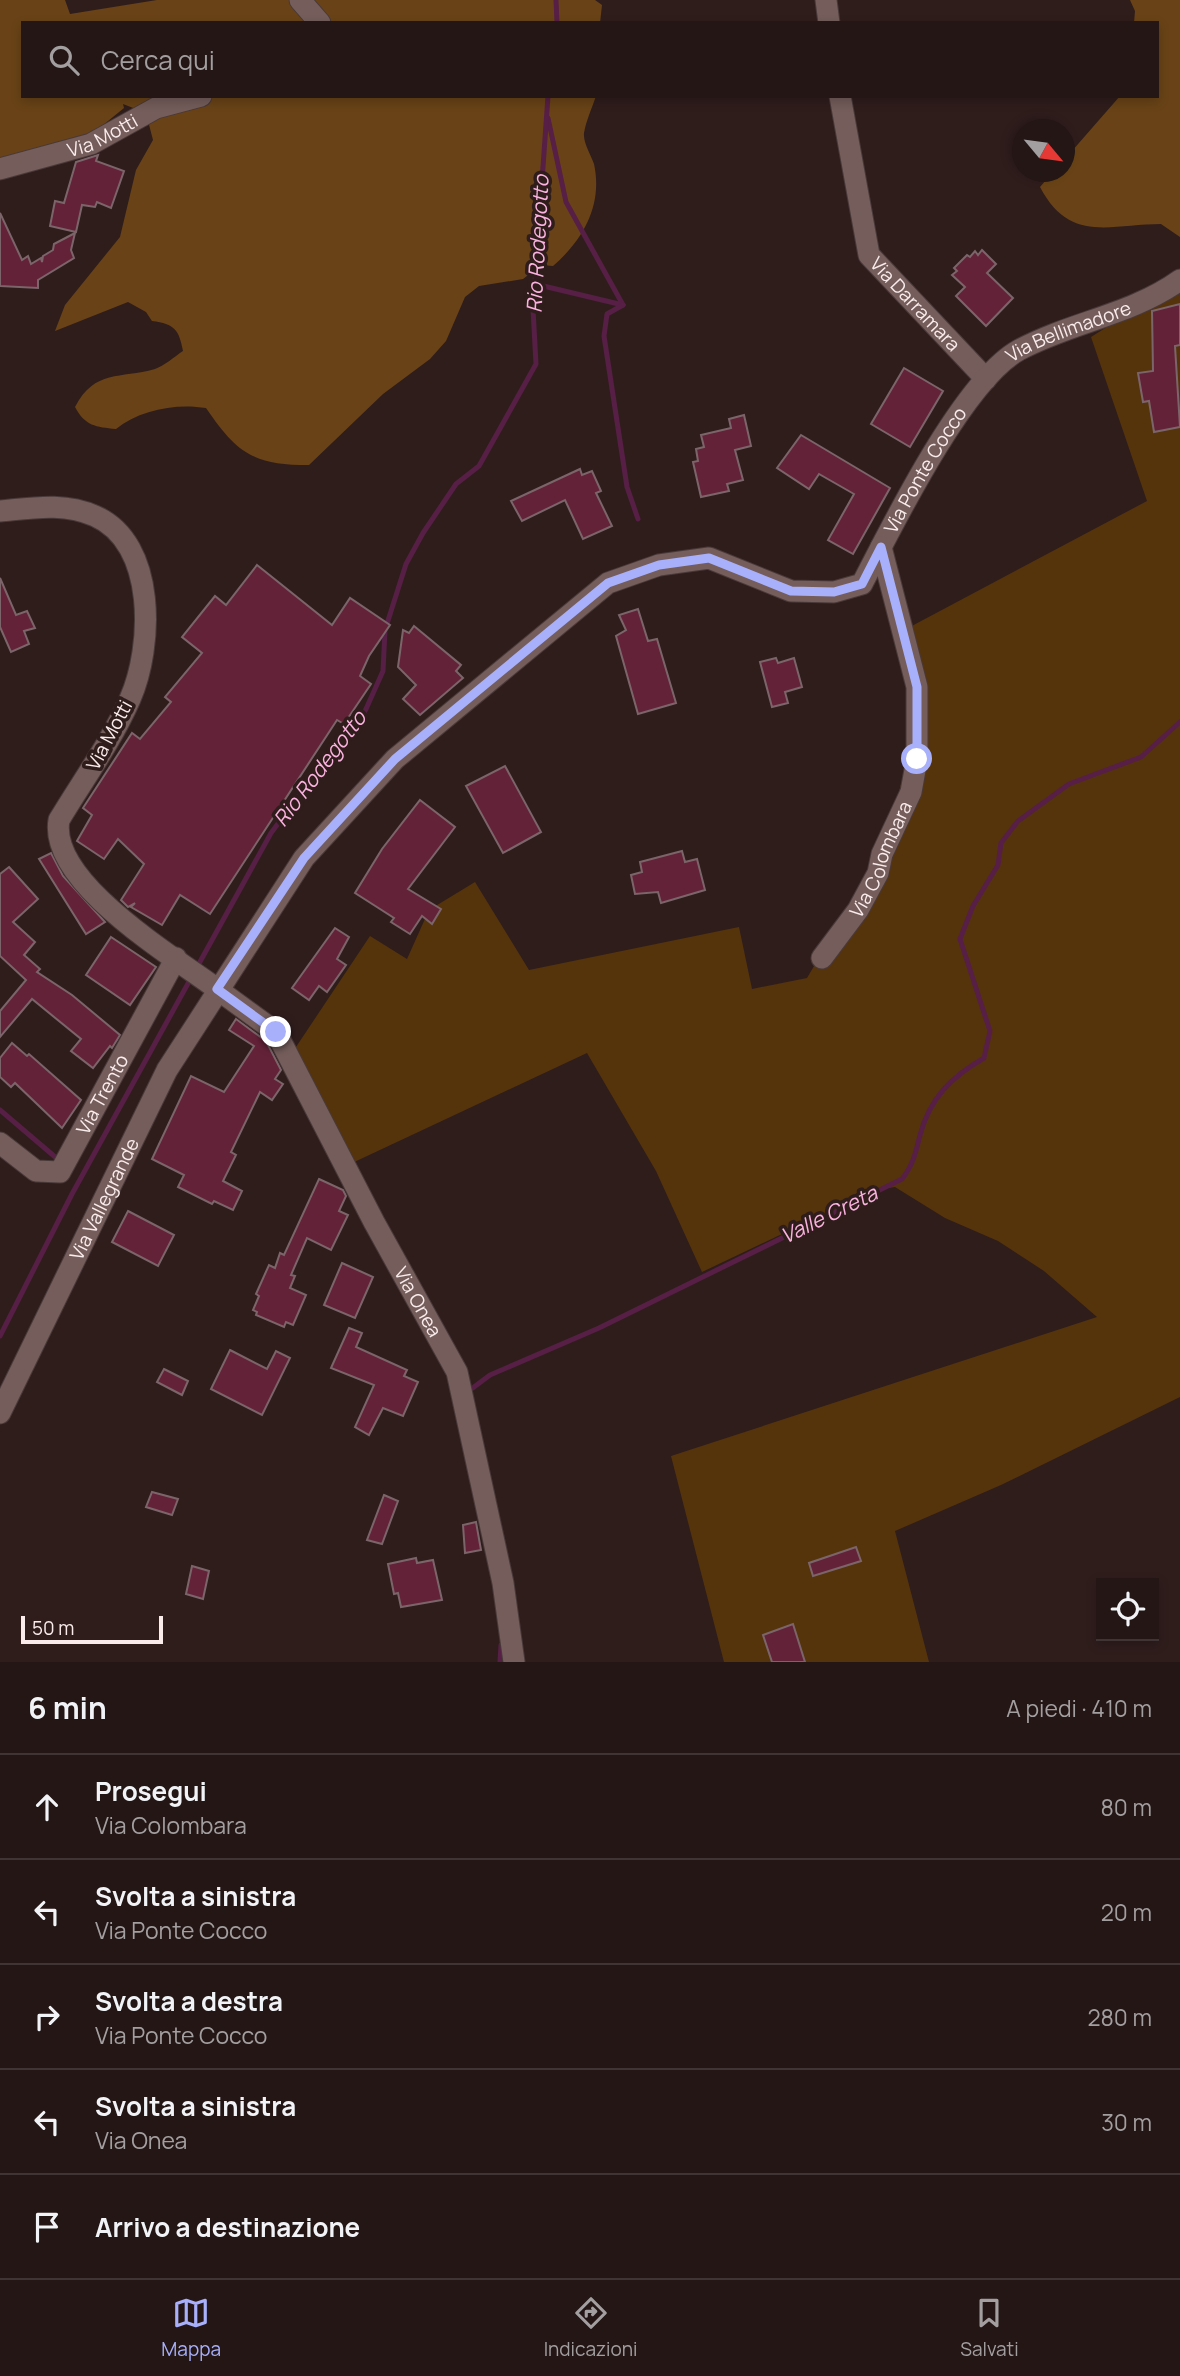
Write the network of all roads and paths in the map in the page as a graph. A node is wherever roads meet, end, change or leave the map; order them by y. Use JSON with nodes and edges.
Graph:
{"nodes":[{"id":1,"x":300,"y":0,"type":"edge"},
{"id":2,"x":826,"y":0,"type":"edge"},
{"id":3,"x":318,"y":21,"type":"edge"},
{"id":4,"x":829,"y":21,"type":"edge"},
{"id":5,"x":194,"y":98,"type":"edge"},
{"id":6,"x":840,"y":98,"type":"edge"},
{"id":7,"x":0,"y":169,"type":"edge"},
{"id":8,"x":1180,"y":280,"type":"edge"},
{"id":9,"x":986,"y":379,"type":"junction"},
{"id":10,"x":968,"y":401,"type":"joint"},
{"id":11,"x":0,"y":511,"type":"edge"},
{"id":12,"x":881,"y":547,"type":"junction"},
{"id":13,"x":822,"y":958,"type":"dead end"},
{"id":14,"x":180,"y":961,"type":"junction"},
{"id":15,"x":211,"y":985,"type":"junction"},
{"id":16,"x":0,"y":1143,"type":"edge"},
{"id":17,"x":0,"y":1413,"type":"edge"},
{"id":18,"x":514,"y":1662,"type":"edge"}],
"edges":[{"from":1,"to":3,"type":"street"},
{"from":2,"to":4,"type":"street"},
{"from":5,"to":7,"type":"street","name":"Via Motti"},
{"from":6,"to":9,"type":"street","name":"Via Darramara"},
{"from":8,"to":9,"type":"street","name":"Via Bellimadore"},
{"from":9,"to":10,"type":"street","name":"Via Bellimadore"},
{"from":10,"to":12,"type":"street","name":"Via Ponte Cocco"},
{"from":11,"to":14,"type":"street","name":"Via Motti"},
{"from":12,"to":13,"type":"street","name":"Via Colombara"},
{"from":12,"to":15,"type":"street","name":"Via Ponte Cocco"},
{"from":14,"to":15,"type":"street","name":"Via Motti"},
{"from":14,"to":16,"type":"street","name":"Via Trento"},
{"from":15,"to":17,"type":"street","name":"Via Vallegrande"},
{"from":15,"to":18,"type":"street","name":"Via Onea"}]}
